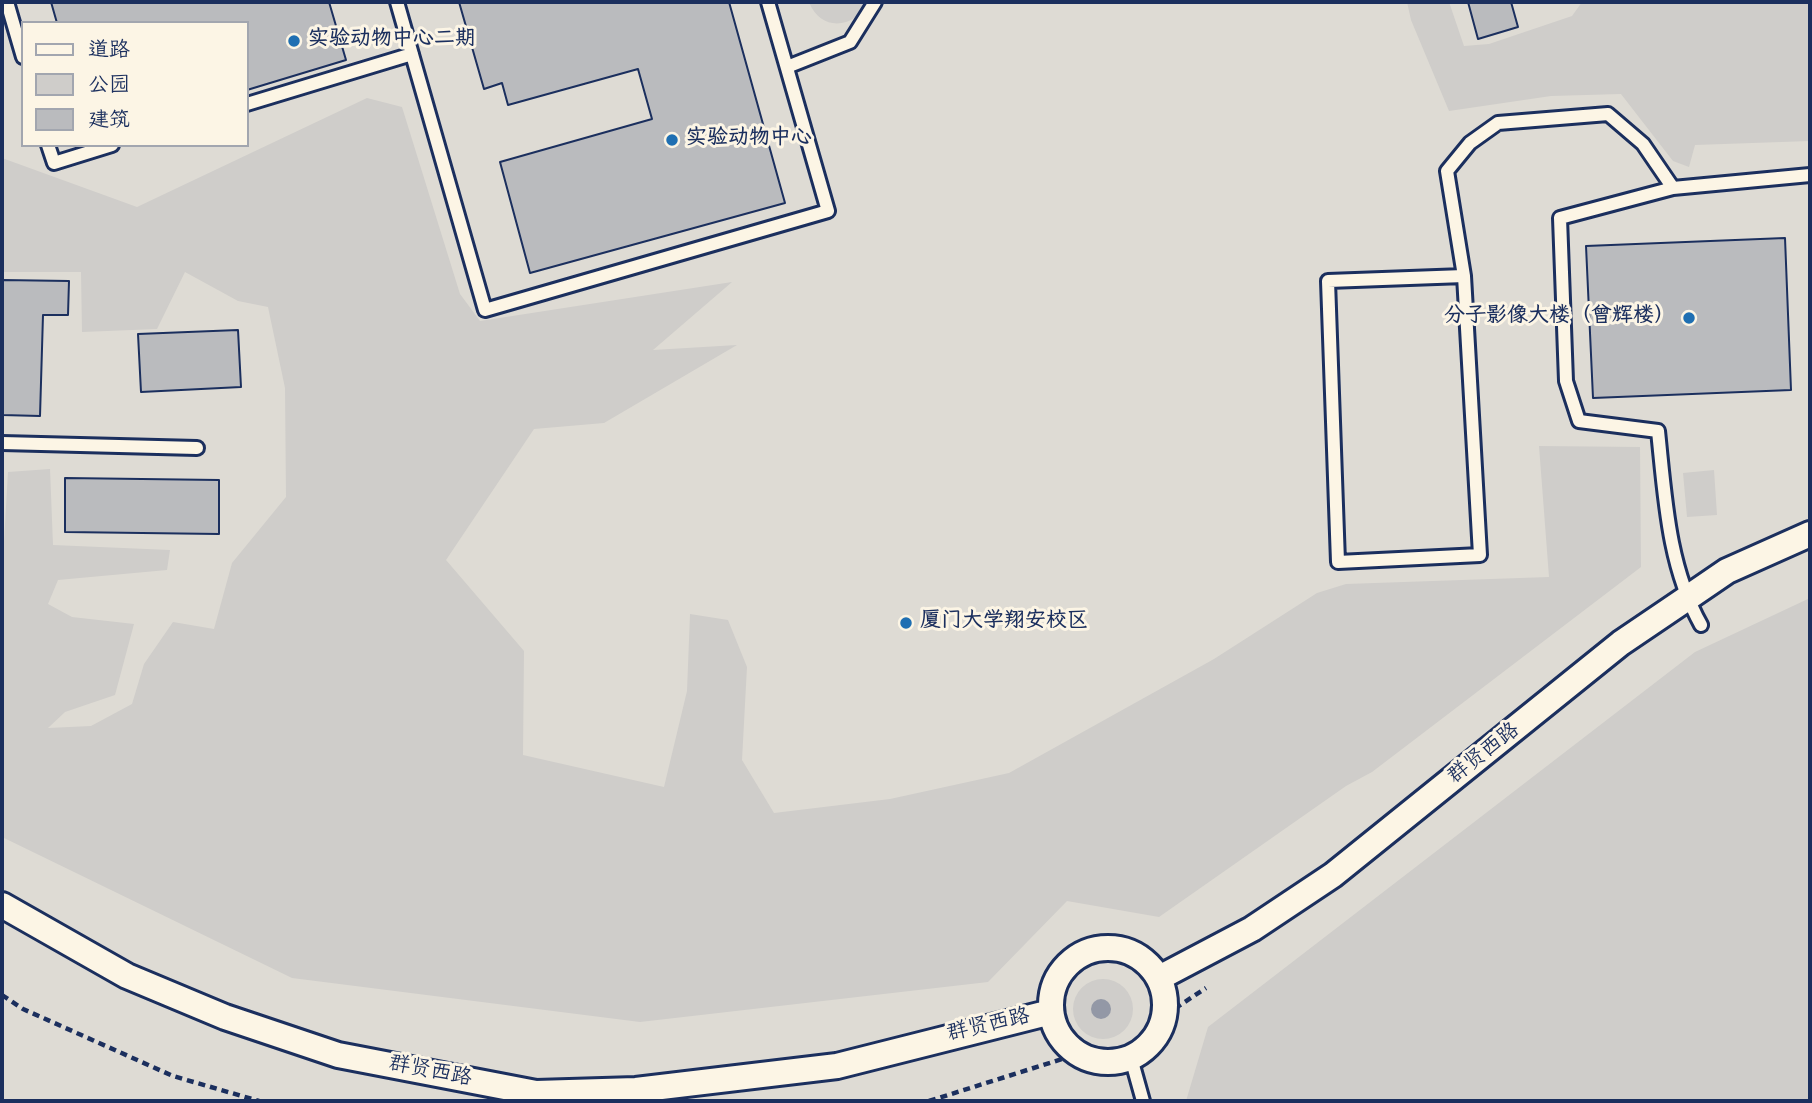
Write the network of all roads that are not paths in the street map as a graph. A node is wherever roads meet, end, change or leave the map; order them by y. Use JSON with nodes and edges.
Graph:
{"nodes":[{"id":1,"x":7,"y":2,"type":"edge"},
{"id":2,"x":397,"y":2,"type":"edge"},
{"id":3,"x":768,"y":2,"type":"edge"},
{"id":4,"x":875,"y":2,"type":"edge"},
{"id":5,"x":21,"y":50,"type":"edge"},
{"id":6,"x":412,"y":54,"type":"junction"},
{"id":7,"x":787,"y":68,"type":"junction"},
{"id":8,"x":248,"y":104,"type":"edge"},
{"id":9,"x":49,"y":147,"type":"edge"},
{"id":10,"x":106,"y":147,"type":"edge"},
{"id":11,"x":1810,"y":175,"type":"edge"},
{"id":12,"x":1673,"y":188,"type":"junction"},
{"id":13,"x":1464,"y":276,"type":"junction"},
{"id":14,"x":2,"y":443,"type":"edge"},
{"id":15,"x":197,"y":448,"type":"dead end"},
{"id":16,"x":1810,"y":534,"type":"edge"},
{"id":17,"x":1686,"y":599,"type":"junction"},
{"id":18,"x":1701,"y":625,"type":"dead end"},
{"id":19,"x":2,"y":905,"type":"edge"},
{"id":20,"x":1159,"y":978,"type":"junction"},
{"id":21,"x":1051,"y":1012,"type":"junction"},
{"id":22,"x":1131,"y":1058,"type":"junction"},
{"id":23,"x":1143,"y":1101,"type":"edge"}],
"edges":[{"from":1,"to":5,"type":"lane"},
{"from":2,"to":6,"type":"lane"},
{"from":3,"to":7,"type":"lane"},
{"from":4,"to":7,"type":"lane"},
{"from":6,"to":7,"type":"lane"},
{"from":6,"to":8,"type":"lane"},
{"from":9,"to":10,"type":"lane"},
{"from":11,"to":12,"type":"lane"},
{"from":12,"to":13,"type":"lane"},
{"from":12,"to":17,"type":"lane"},
{"from":13,"to":13,"type":"lane"},
{"from":14,"to":15,"type":"lane"},
{"from":16,"to":17,"type":"street","name":"群贤西路"},
{"from":17,"to":18,"type":"lane"},
{"from":17,"to":20,"type":"street","name":"群贤西路"},
{"from":19,"to":21,"type":"street","name":"群贤西路"},
{"from":20,"to":21,"type":"street"},
{"from":20,"to":22,"type":"street"},
{"from":21,"to":22,"type":"street"},
{"from":22,"to":23,"type":"lane"}]}
